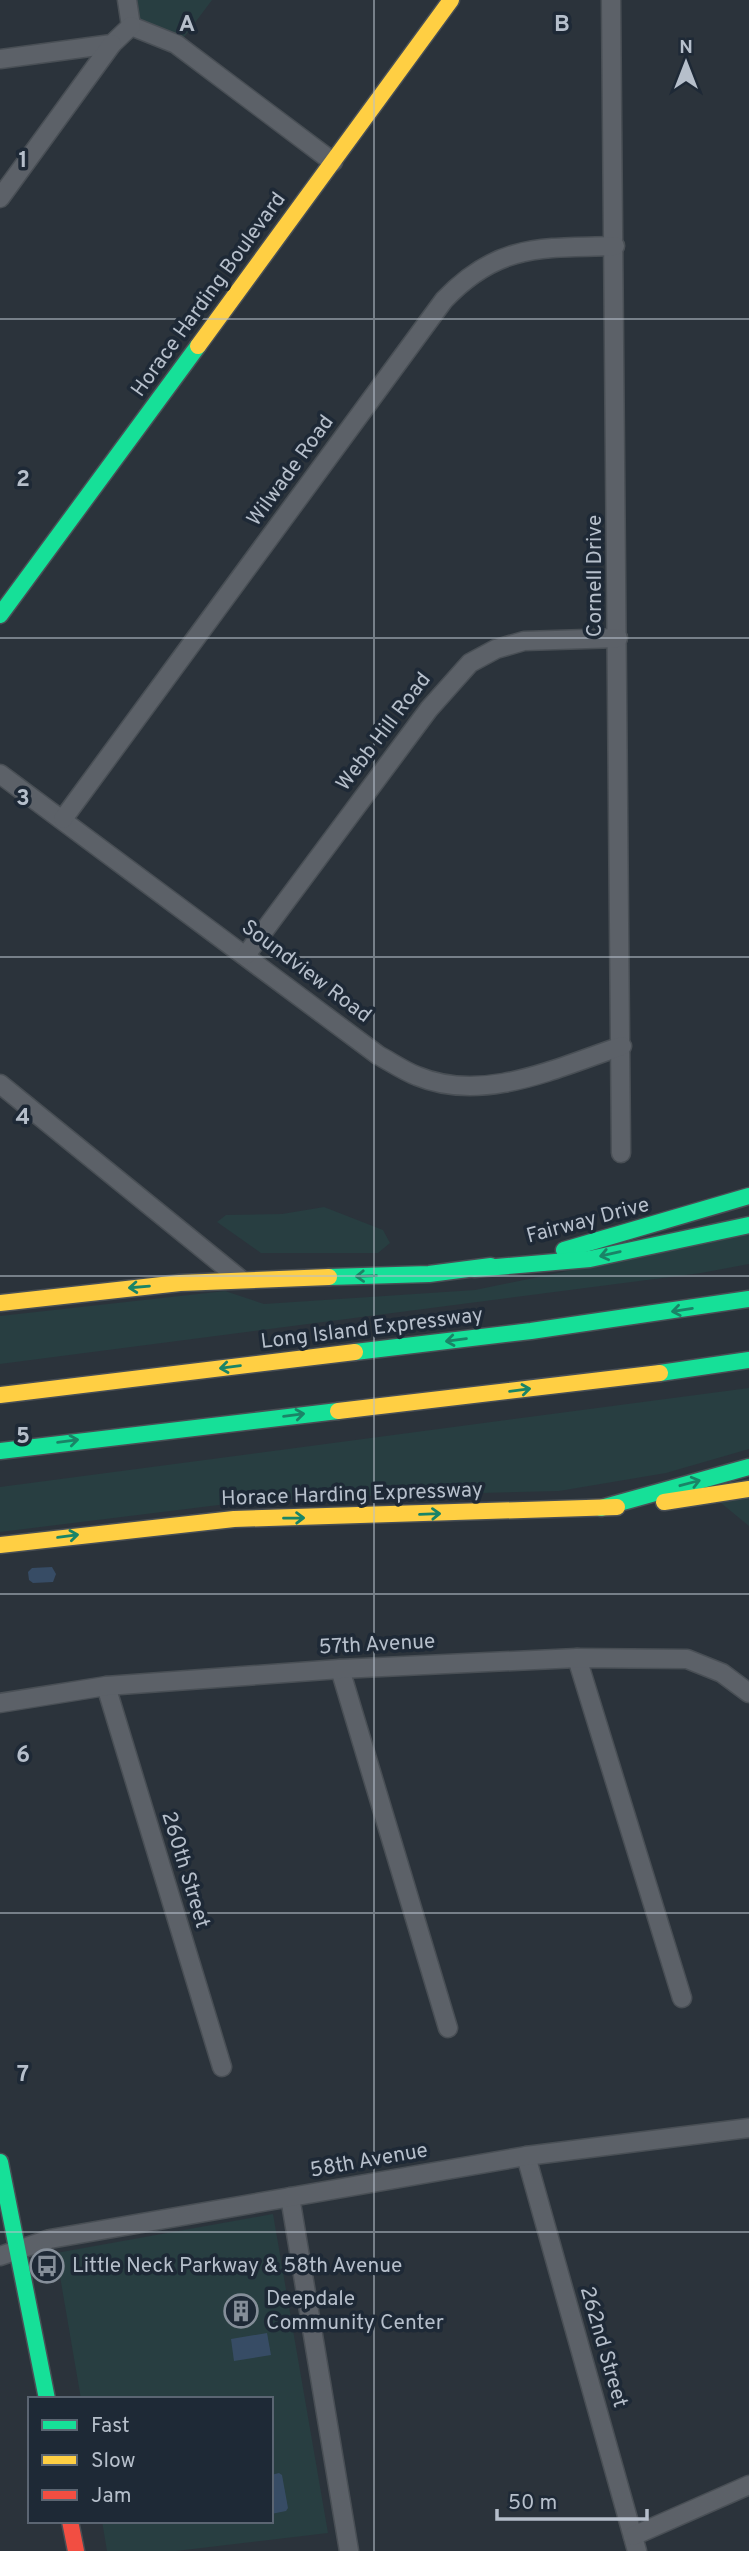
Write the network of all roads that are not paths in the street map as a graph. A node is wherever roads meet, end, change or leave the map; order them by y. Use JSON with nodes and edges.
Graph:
{"nodes":[{"id":1,"x":127,"y":0,"type":"edge"},
{"id":2,"x":451,"y":0,"type":"edge"},
{"id":3,"x":611,"y":0,"type":"edge"},
{"id":4,"x":131,"y":26,"type":"junction"},
{"id":5,"x":112,"y":44,"type":"junction"},
{"id":6,"x":0,"y":59,"type":"edge"},
{"id":7,"x":333,"y":162,"type":"junction"},
{"id":8,"x":0,"y":198,"type":"edge"},
{"id":9,"x":615,"y":246,"type":"junction"},
{"id":10,"x":0,"y":615,"type":"edge"},
{"id":11,"x":618,"y":638,"type":"junction"},
{"id":12,"x":0,"y":774,"type":"edge"},
{"id":13,"x":63,"y":819,"type":"junction"},
{"id":14,"x":246,"y":954,"type":"junction"},
{"id":15,"x":622,"y":1046,"type":"junction"},
{"id":16,"x":0,"y":1084,"type":"edge"},
{"id":17,"x":621,"y":1153,"type":"dead end"},
{"id":18,"x":749,"y":1196,"type":"edge"},
{"id":19,"x":749,"y":1225,"type":"edge"},
{"id":20,"x":474,"y":1269,"type":"junction"},
{"id":21,"x":240,"y":1279,"type":"junction"},
{"id":22,"x":749,"y":1299,"type":"edge"},
{"id":23,"x":0,"y":1303,"type":"edge"},
{"id":24,"x":749,"y":1360,"type":"edge"},
{"id":25,"x":0,"y":1395,"type":"edge"},
{"id":26,"x":0,"y":1451,"type":"edge"},
{"id":27,"x":749,"y":1467,"type":"edge"},
{"id":28,"x":749,"y":1489,"type":"edge"},
{"id":29,"x":601,"y":1508,"type":"junction"},
{"id":30,"x":0,"y":1545,"type":"edge"},
{"id":31,"x":577,"y":1658,"type":"junction"},
{"id":32,"x":340,"y":1669,"type":"junction"},
{"id":33,"x":106,"y":1686,"type":"junction"},
{"id":34,"x":749,"y":1693,"type":"edge"},
{"id":35,"x":0,"y":1703,"type":"edge"},
{"id":36,"x":682,"y":1998,"type":"dead end"},
{"id":37,"x":448,"y":2028,"type":"dead end"},
{"id":38,"x":222,"y":2067,"type":"dead end"},
{"id":39,"x":749,"y":2128,"type":"edge"},
{"id":40,"x":526,"y":2156,"type":"junction"},
{"id":41,"x":0,"y":2162,"type":"edge"},
{"id":42,"x":290,"y":2197,"type":"junction"},
{"id":43,"x":19,"y":2249,"type":"junction"},
{"id":44,"x":0,"y":2256,"type":"edge"},
{"id":45,"x":47,"y":2397,"type":"edge"},
{"id":46,"x":749,"y":2485,"type":"edge"},
{"id":47,"x":70,"y":2523,"type":"edge"},
{"id":48,"x":635,"y":2544,"type":"edge"},
{"id":49,"x":76,"y":2551,"type":"edge"},
{"id":50,"x":349,"y":2551,"type":"edge"}],
"edges":[{"from":1,"to":4,"type":"street"},
{"from":2,"to":7,"type":"main road","name":"Horace Harding Boulevard"},
{"from":3,"to":9,"type":"street","name":"Cornell Drive"},
{"from":4,"to":5,"type":"street"},
{"from":4,"to":7,"type":"street"},
{"from":5,"to":6,"type":"street"},
{"from":5,"to":8,"type":"street"},
{"from":7,"to":10,"type":"main road","name":"Horace Harding Boulevard"},
{"from":9,"to":11,"type":"street","name":"Cornell Drive"},
{"from":9,"to":13,"type":"street","name":"Wilwade Road"},
{"from":11,"to":14,"type":"street","name":"Webb Hill Road"},
{"from":11,"to":15,"type":"street","name":"Cornell Drive"},
{"from":12,"to":13,"type":"street","name":"Soundview Road"},
{"from":13,"to":14,"type":"street","name":"Soundview Road"},
{"from":14,"to":15,"type":"street","name":"Soundview Road"},
{"from":15,"to":17,"type":"street","name":"Cornell Drive"},
{"from":16,"to":21,"type":"street"},
{"from":18,"to":20,"type":"main road","name":"Fairway Drive"},
{"from":19,"to":20,"type":"main road","one_way":true},
{"from":20,"to":21,"type":"main road","name":"Fairway Drive","one_way":true},
{"from":21,"to":23,"type":"main road","one_way":true},
{"from":22,"to":25,"type":"main road","name":"Long Island Expressway","one_way":true},
{"from":26,"to":24,"type":"main road","one_way":true},
{"from":29,"to":27,"type":"main road","one_way":true},
{"from":28,"to":29,"type":"main road","name":"Horace Harding Expressway"},
{"from":30,"to":29,"type":"main road","name":"Horace Harding Expressway","one_way":true},
{"from":31,"to":32,"type":"street","name":"57th Avenue"},
{"from":31,"to":34,"type":"street","name":"57th Avenue"},
{"from":31,"to":36,"type":"street"},
{"from":32,"to":33,"type":"street","name":"57th Avenue"},
{"from":32,"to":37,"type":"street"},
{"from":33,"to":35,"type":"street","name":"57th Avenue"},
{"from":33,"to":38,"type":"street","name":"260th Street"},
{"from":39,"to":40,"type":"street","name":"58th Avenue"},
{"from":40,"to":42,"type":"street","name":"58th Avenue"},
{"from":40,"to":48,"type":"street","name":"262nd Street"},
{"from":41,"to":43,"type":"main road"},
{"from":42,"to":43,"type":"street","name":"58th Avenue"},
{"from":42,"to":50,"type":"street"},
{"from":43,"to":44,"type":"street","name":"58th Avenue"},
{"from":43,"to":45,"type":"main road"},
{"from":46,"to":48,"type":"street"},
{"from":47,"to":49,"type":"main road"}]}
